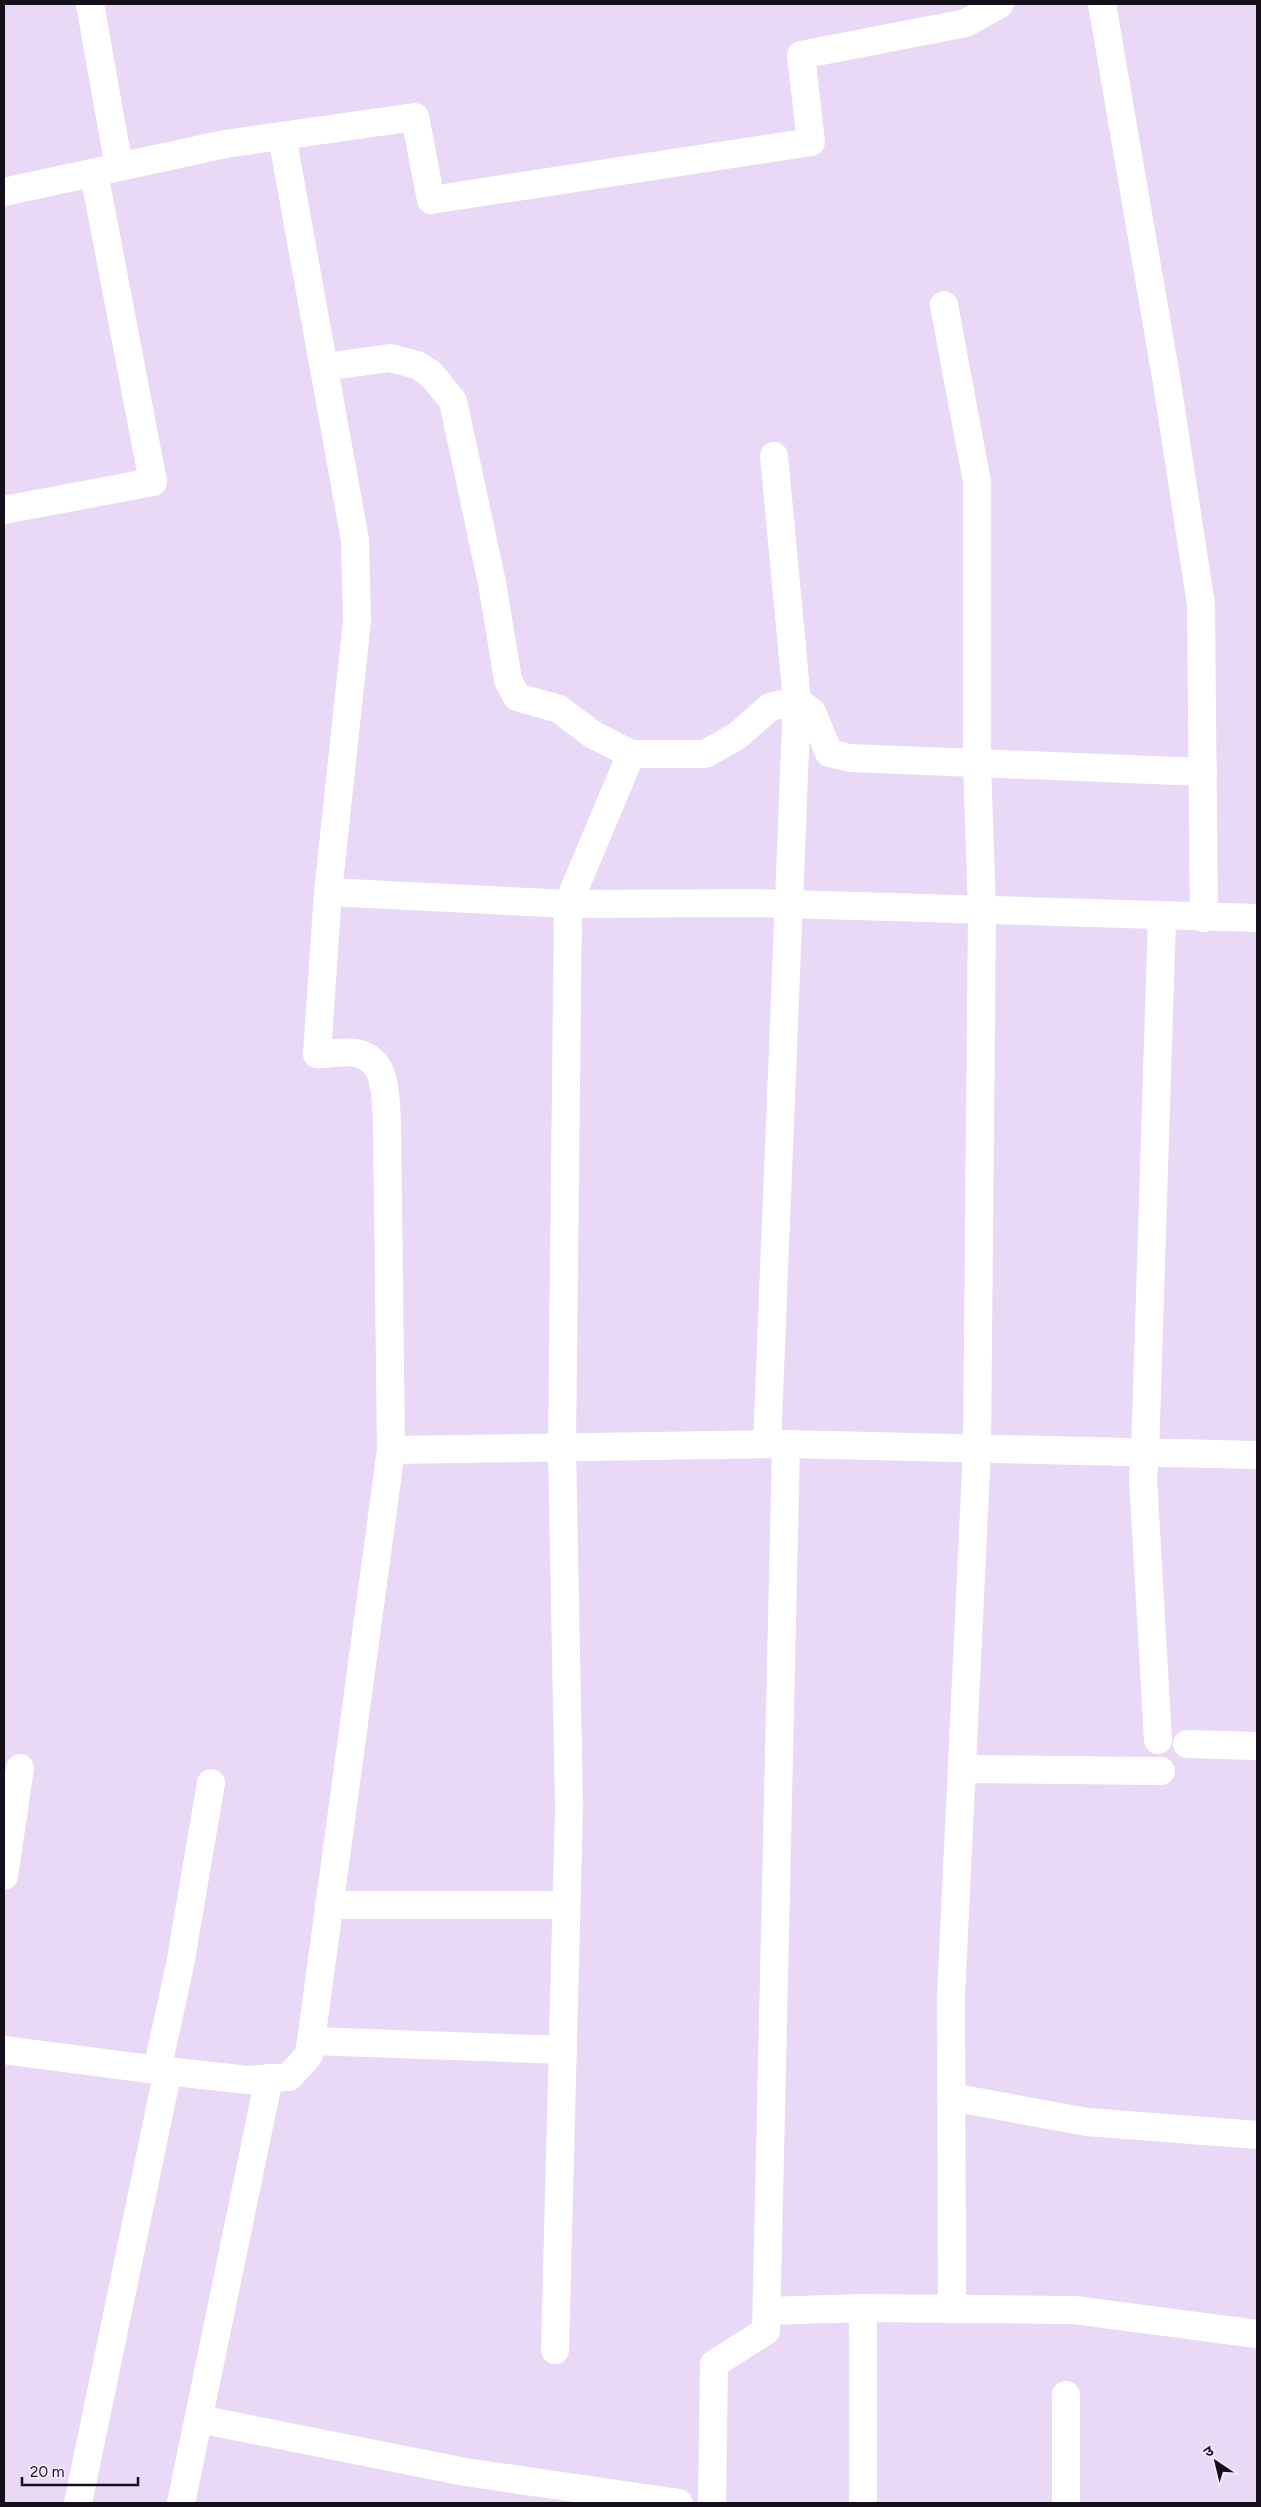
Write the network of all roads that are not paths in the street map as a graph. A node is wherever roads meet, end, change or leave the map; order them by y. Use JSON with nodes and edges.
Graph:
{"nodes":[{"id":1,"x":90,"y":4,"type":"edge"},
{"id":2,"x":1000,"y":4,"type":"edge"},
{"id":3,"x":1102,"y":4,"type":"edge"},
{"id":4,"x":282,"y":136,"type":"junction"},
{"id":5,"x":107,"y":170,"type":"junction"},
{"id":6,"x":4,"y":192,"type":"edge"},
{"id":7,"x":944,"y":305,"type":"dead end"},
{"id":8,"x":324,"y":367,"type":"junction"},
{"id":9,"x":774,"y":456,"type":"dead end"},
{"id":10,"x":4,"y":510,"type":"edge"},
{"id":11,"x":797,"y":701,"type":"junction"},
{"id":12,"x":632,"y":754,"type":"junction"},
{"id":13,"x":978,"y":763,"type":"junction"},
{"id":14,"x":1203,"y":772,"type":"junction"},
{"id":15,"x":328,"y":892,"type":"junction"},
{"id":16,"x":568,"y":904,"type":"junction"},
{"id":17,"x":789,"y":905,"type":"junction"},
{"id":18,"x":982,"y":910,"type":"junction"},
{"id":19,"x":1162,"y":917,"type":"junction"},
{"id":20,"x":1204,"y":918,"type":"junction"},
{"id":21,"x":1257,"y":918,"type":"edge"},
{"id":22,"x":776,"y":1444,"type":"junction"},
{"id":23,"x":562,"y":1448,"type":"junction"},
{"id":24,"x":977,"y":1449,"type":"junction"},
{"id":25,"x":391,"y":1450,"type":"junction"},
{"id":26,"x":1145,"y":1453,"type":"junction"},
{"id":27,"x":1257,"y":1455,"type":"edge"},
{"id":28,"x":1158,"y":1740,"type":"dead end"},
{"id":29,"x":1187,"y":1744,"type":"dead end"},
{"id":30,"x":1257,"y":1746,"type":"edge"},
{"id":31,"x":20,"y":1768,"type":"dead end"},
{"id":32,"x":962,"y":1769,"type":"junction"},
{"id":33,"x":1161,"y":1771,"type":"dead end"},
{"id":34,"x":211,"y":1783,"type":"dead end"},
{"id":35,"x":4,"y":1876,"type":"edge"},
{"id":36,"x":329,"y":1904,"type":"junction"},
{"id":37,"x":566,"y":1905,"type":"junction"},
{"id":38,"x":311,"y":2041,"type":"junction"},
{"id":39,"x":4,"y":2050,"type":"edge"},
{"id":40,"x":563,"y":2050,"type":"junction"},
{"id":41,"x":162,"y":2070,"type":"junction"},
{"id":42,"x":269,"y":2078,"type":"junction"},
{"id":43,"x":951,"y":2097,"type":"junction"},
{"id":44,"x":1257,"y":2135,"type":"edge"},
{"id":45,"x":863,"y":2308,"type":"junction"},
{"id":46,"x":952,"y":2309,"type":"junction"},
{"id":47,"x":767,"y":2311,"type":"junction"},
{"id":48,"x":1257,"y":2334,"type":"edge"},
{"id":49,"x":554,"y":2350,"type":"dead end"},
{"id":50,"x":1066,"y":2395,"type":"dead end"},
{"id":51,"x":199,"y":2419,"type":"junction"},
{"id":52,"x":78,"y":2503,"type":"edge"},
{"id":53,"x":181,"y":2503,"type":"edge"},
{"id":54,"x":679,"y":2503,"type":"edge"},
{"id":55,"x":712,"y":2503,"type":"edge"},
{"id":56,"x":863,"y":2503,"type":"edge"},
{"id":57,"x":1066,"y":2503,"type":"edge"}],
"edges":[{"from":1,"to":5,"type":"street"},
{"from":2,"to":4,"type":"street"},
{"from":3,"to":14,"type":"street"},
{"from":4,"to":5,"type":"street"},
{"from":4,"to":8,"type":"street"},
{"from":5,"to":6,"type":"street"},
{"from":5,"to":10,"type":"street"},
{"from":7,"to":13,"type":"street"},
{"from":8,"to":12,"type":"street"},
{"from":8,"to":15,"type":"street"},
{"from":9,"to":11,"type":"street"},
{"from":11,"to":12,"type":"street"},
{"from":11,"to":13,"type":"street"},
{"from":11,"to":17,"type":"street"},
{"from":12,"to":16,"type":"street"},
{"from":13,"to":14,"type":"street"},
{"from":13,"to":18,"type":"street"},
{"from":14,"to":20,"type":"street"},
{"from":15,"to":16,"type":"street"},
{"from":15,"to":25,"type":"street"},
{"from":16,"to":17,"type":"street"},
{"from":16,"to":23,"type":"street"},
{"from":17,"to":18,"type":"street"},
{"from":17,"to":22,"type":"street"},
{"from":18,"to":19,"type":"street"},
{"from":18,"to":24,"type":"street"},
{"from":19,"to":20,"type":"street"},
{"from":19,"to":26,"type":"street"},
{"from":20,"to":21,"type":"street"},
{"from":22,"to":23,"type":"street"},
{"from":22,"to":24,"type":"street"},
{"from":22,"to":47,"type":"street"},
{"from":23,"to":25,"type":"street"},
{"from":23,"to":37,"type":"street"},
{"from":24,"to":26,"type":"street"},
{"from":24,"to":32,"type":"street"},
{"from":25,"to":36,"type":"street"},
{"from":26,"to":27,"type":"street"},
{"from":26,"to":28,"type":"street"},
{"from":29,"to":30,"type":"street"},
{"from":31,"to":35,"type":"street"},
{"from":32,"to":33,"type":"street"},
{"from":32,"to":43,"type":"street"},
{"from":34,"to":41,"type":"street"},
{"from":36,"to":37,"type":"street"},
{"from":36,"to":38,"type":"street"},
{"from":37,"to":40,"type":"street"},
{"from":38,"to":40,"type":"street"},
{"from":38,"to":42,"type":"street"},
{"from":39,"to":41,"type":"street"},
{"from":40,"to":49,"type":"street"},
{"from":41,"to":42,"type":"street"},
{"from":41,"to":52,"type":"street"},
{"from":42,"to":51,"type":"street"},
{"from":43,"to":44,"type":"street"},
{"from":43,"to":46,"type":"street"},
{"from":45,"to":46,"type":"street"},
{"from":45,"to":47,"type":"street"},
{"from":45,"to":56,"type":"street"},
{"from":46,"to":48,"type":"street"},
{"from":47,"to":55,"type":"street"},
{"from":50,"to":57,"type":"street"},
{"from":51,"to":53,"type":"street"},
{"from":51,"to":54,"type":"street"}]}
